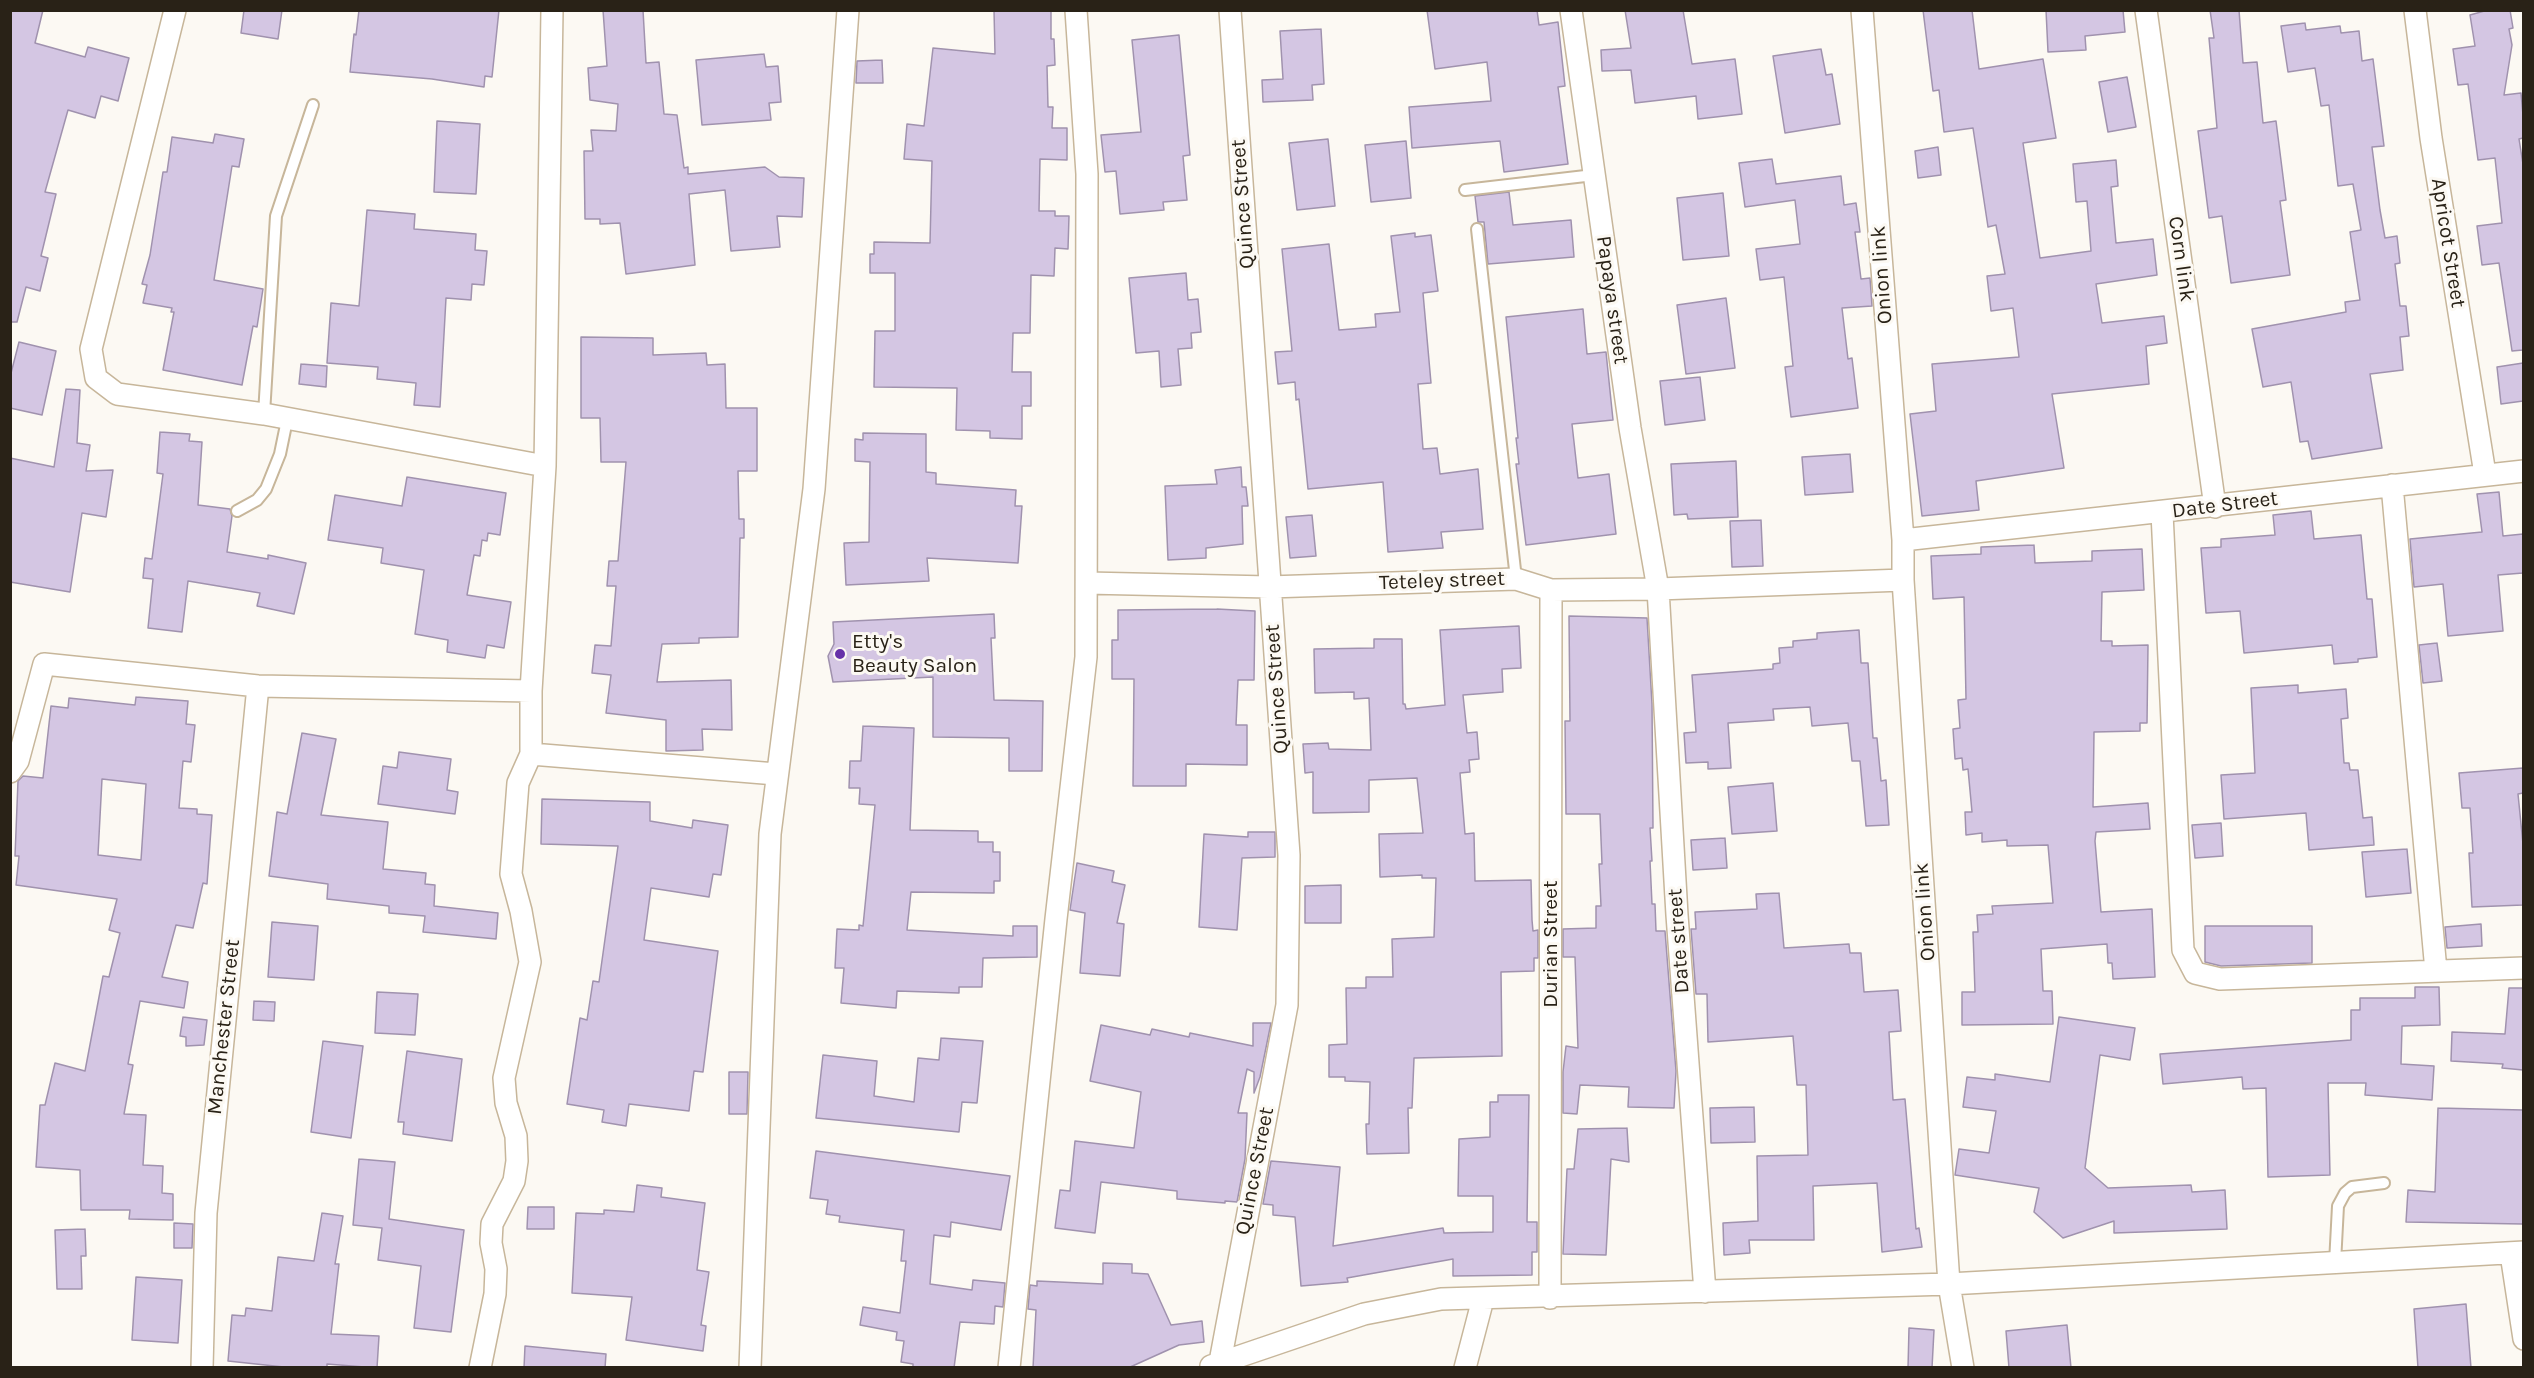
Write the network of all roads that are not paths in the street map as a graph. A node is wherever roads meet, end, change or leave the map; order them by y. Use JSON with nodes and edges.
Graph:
{"nodes":[{"id":1,"x":175,"y":10,"type":"edge"},
{"id":2,"x":552,"y":10,"type":"edge"},
{"id":3,"x":848,"y":10,"type":"edge"},
{"id":4,"x":1076,"y":10,"type":"edge"},
{"id":5,"x":1230,"y":10,"type":"edge"},
{"id":6,"x":1571,"y":10,"type":"edge"},
{"id":7,"x":1862,"y":10,"type":"edge"},
{"id":8,"x":2146,"y":10,"type":"edge"},
{"id":9,"x":2415,"y":10,"type":"edge"},
{"id":10,"x":313,"y":105,"type":"dead end"},
{"id":11,"x":1594,"y":175,"type":"junction"},
{"id":12,"x":1465,"y":190,"type":"dead end"},
{"id":13,"x":1478,"y":229,"type":"dead end"},
{"id":14,"x":264,"y":414,"type":"junction"},
{"id":15,"x":287,"y":420,"type":"junction"},
{"id":16,"x":545,"y":466,"type":"junction"},
{"id":17,"x":2523,"y":471,"type":"edge"},
{"id":18,"x":2485,"y":474,"type":"junction"},
{"id":19,"x":2392,"y":485,"type":"junction"},
{"id":20,"x":2215,"y":507,"type":"junction"},
{"id":21,"x":237,"y":511,"type":"dead end"},
{"id":22,"x":2162,"y":513,"type":"junction"},
{"id":23,"x":1903,"y":540,"type":"junction"},
{"id":24,"x":1516,"y":579,"type":"junction"},
{"id":25,"x":1903,"y":580,"type":"junction"},
{"id":26,"x":1087,"y":583,"type":"junction"},
{"id":27,"x":1269,"y":587,"type":"junction"},
{"id":28,"x":1658,"y":589,"type":"junction"},
{"id":29,"x":1551,"y":590,"type":"junction"},
{"id":30,"x":258,"y":686,"type":"junction"},
{"id":31,"x":531,"y":691,"type":"junction"},
{"id":32,"x":531,"y":754,"type":"junction"},
{"id":33,"x":10,"y":772,"type":"edge"},
{"id":34,"x":776,"y":774,"type":"junction"},
{"id":35,"x":2523,"y":968,"type":"edge"},
{"id":36,"x":2436,"y":971,"type":"junction"},
{"id":37,"x":2384,"y":1183,"type":"dead end"},
{"id":38,"x":2517,"y":1253,"type":"edge"},
{"id":39,"x":2335,"y":1263,"type":"junction"},
{"id":40,"x":1949,"y":1284,"type":"junction"},
{"id":41,"x":1705,"y":1292,"type":"junction"},
{"id":42,"x":1550,"y":1298,"type":"junction"},
{"id":43,"x":1483,"y":1299,"type":"junction"},
{"id":44,"x":2523,"y":1339,"type":"edge"},
{"id":45,"x":1214,"y":1365,"type":"edge"},
{"id":46,"x":201,"y":1368,"type":"edge"},
{"id":47,"x":480,"y":1368,"type":"edge"},
{"id":48,"x":750,"y":1368,"type":"edge"},
{"id":49,"x":1010,"y":1368,"type":"edge"},
{"id":50,"x":1465,"y":1368,"type":"edge"},
{"id":51,"x":1963,"y":1368,"type":"edge"}],
"edges":[{"from":1,"to":14,"type":"street"},
{"from":2,"to":16,"type":"street"},
{"from":3,"to":34,"type":"street"},
{"from":4,"to":26,"type":"street"},
{"from":5,"to":27,"type":"street","name":"Quince Street"},
{"from":6,"to":11,"type":"street","name":"Papaya street"},
{"from":7,"to":23,"type":"street","name":"Onion link"},
{"from":8,"to":20,"type":"street","name":"Corn link"},
{"from":9,"to":18,"type":"street","name":"Apricot Street"},
{"from":10,"to":14,"type":"lane"},
{"from":11,"to":12,"type":"lane"},
{"from":11,"to":28,"type":"street","name":"Papaya street"},
{"from":13,"to":24,"type":"lane"},
{"from":14,"to":15,"type":"street"},
{"from":15,"to":16,"type":"street"},
{"from":15,"to":21,"type":"lane"},
{"from":16,"to":31,"type":"street"},
{"from":17,"to":18,"type":"street","name":"Date Street"},
{"from":18,"to":19,"type":"street","name":"Date Street"},
{"from":19,"to":20,"type":"street","name":"Date Street"},
{"from":19,"to":36,"type":"street"},
{"from":20,"to":22,"type":"street","name":"Date Street"},
{"from":22,"to":23,"type":"street","name":"Date Street"},
{"from":22,"to":36,"type":"street"},
{"from":23,"to":25,"type":"street","name":"Onion link"},
{"from":24,"to":27,"type":"street","name":"Teteley street"},
{"from":24,"to":29,"type":"street","name":"Teteley street"},
{"from":25,"to":28,"type":"street","name":"Teteley street"},
{"from":25,"to":40,"type":"street","name":"Onion link"},
{"from":26,"to":27,"type":"street","name":"Teteley street"},
{"from":26,"to":49,"type":"street"},
{"from":27,"to":45,"type":"street","name":"Quince Street"},
{"from":28,"to":29,"type":"street","name":"Teteley street"},
{"from":28,"to":41,"type":"street","name":"Date street"},
{"from":29,"to":42,"type":"street","name":"Durian Street"},
{"from":30,"to":31,"type":"street"},
{"from":30,"to":33,"type":"street"},
{"from":30,"to":46,"type":"street","name":"Manchester Street"},
{"from":31,"to":32,"type":"street"},
{"from":32,"to":34,"type":"street"},
{"from":32,"to":47,"type":"street"},
{"from":34,"to":48,"type":"street"},
{"from":35,"to":36,"type":"street"},
{"from":37,"to":39,"type":"lane"},
{"from":38,"to":39,"type":"street"},
{"from":38,"to":44,"type":"street"},
{"from":39,"to":40,"type":"street"},
{"from":40,"to":41,"type":"street"},
{"from":40,"to":51,"type":"street","name":"Onion link"},
{"from":41,"to":42,"type":"street"},
{"from":42,"to":43,"type":"street"},
{"from":43,"to":45,"type":"street"},
{"from":43,"to":50,"type":"street"}]}
